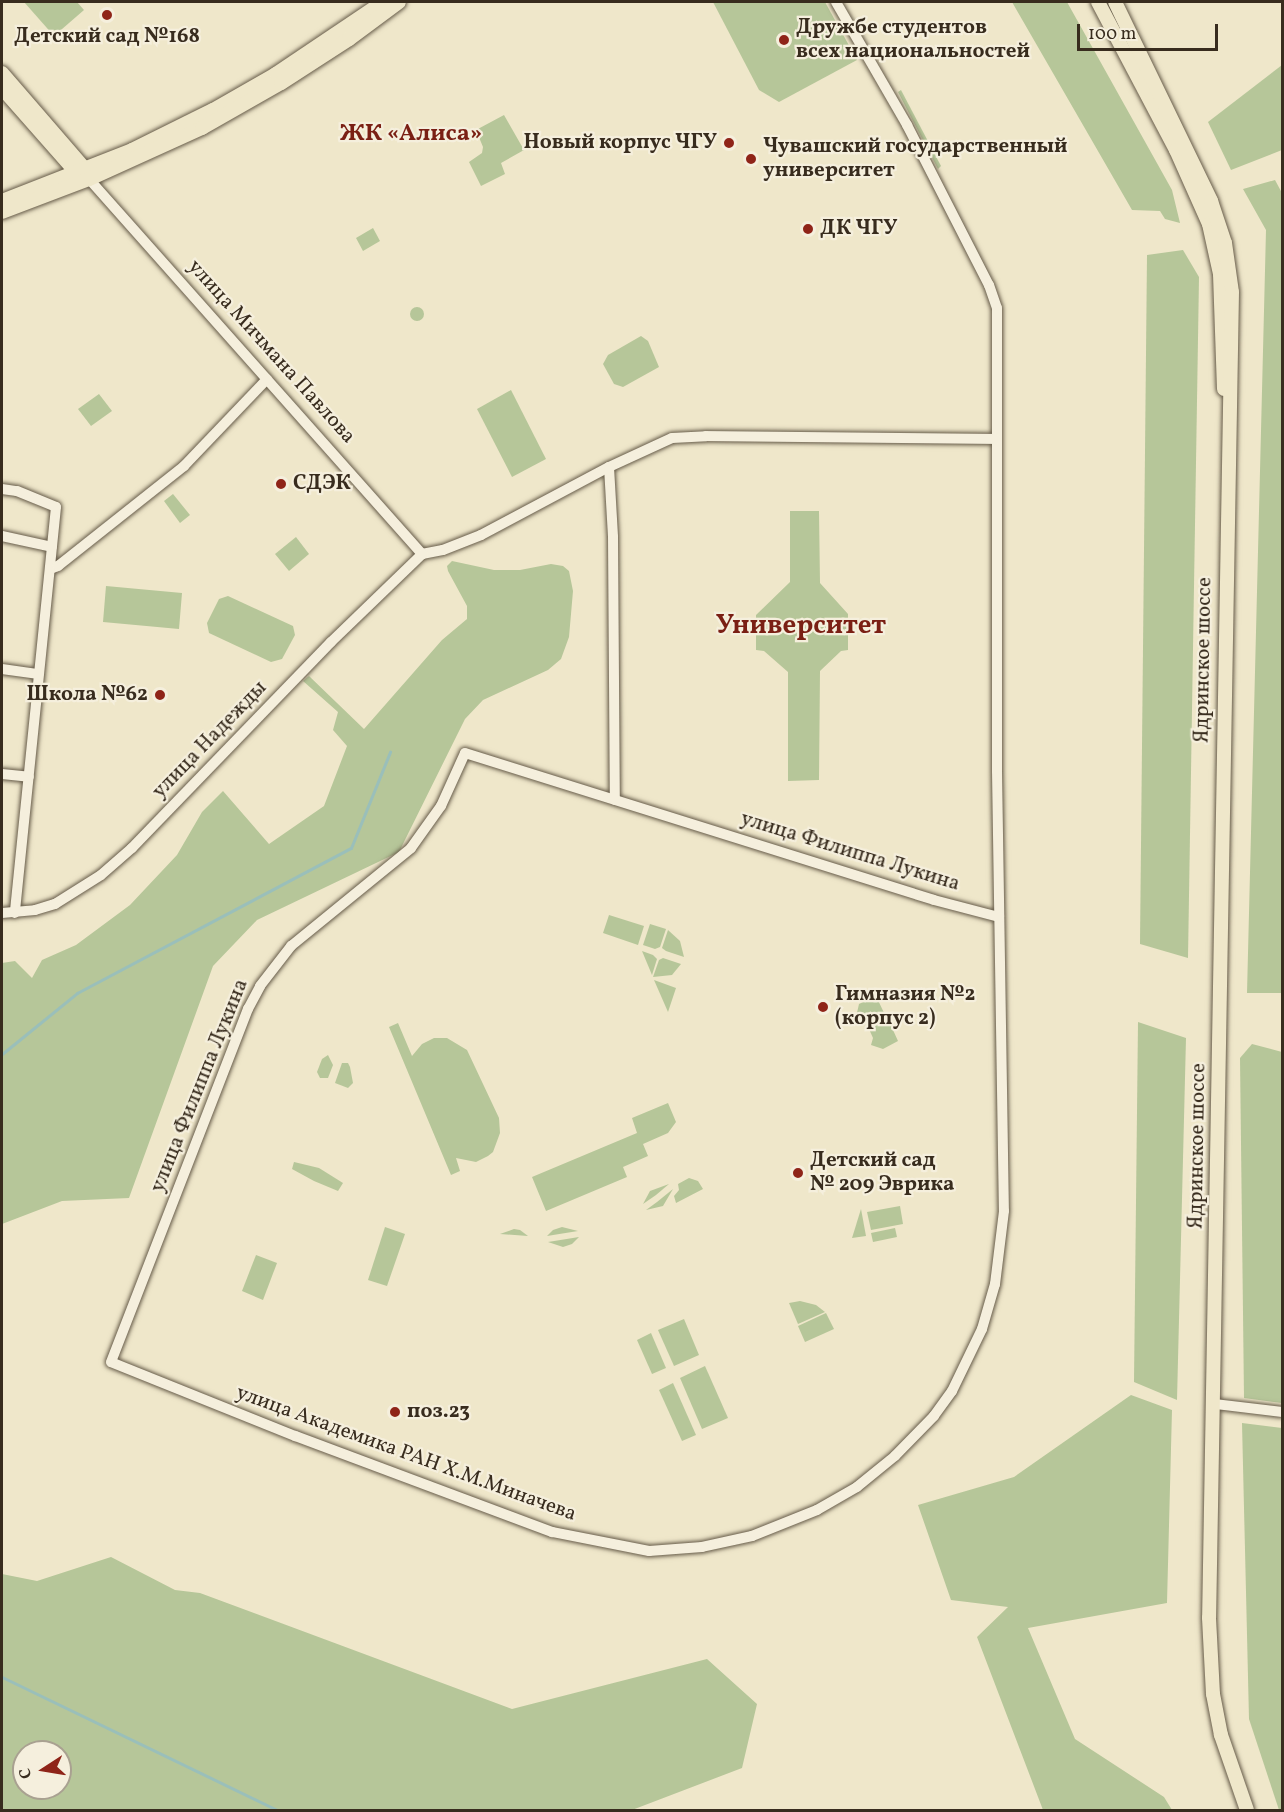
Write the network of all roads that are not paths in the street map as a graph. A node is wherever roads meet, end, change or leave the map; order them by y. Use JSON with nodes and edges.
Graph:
{"nodes":[{"id":1,"x":399,"y":2,"type":"edge"},
{"id":2,"x":837,"y":2,"type":"edge"},
{"id":3,"x":1098,"y":2,"type":"edge"},
{"id":4,"x":1115,"y":2,"type":"edge"},
{"id":5,"x":379,"y":8,"type":"edge"},
{"id":6,"x":2,"y":73,"type":"edge"},
{"id":7,"x":2,"y":88,"type":"edge"},
{"id":8,"x":83,"y":173,"type":"junction"},
{"id":9,"x":2,"y":201,"type":"edge"},
{"id":10,"x":2,"y":212,"type":"edge"},
{"id":11,"x":267,"y":379,"type":"junction"},
{"id":12,"x":996,"y":439,"type":"junction"},
{"id":13,"x":609,"y":466,"type":"junction"},
{"id":14,"x":1227,"y":476,"type":"junction"},
{"id":15,"x":2,"y":489,"type":"edge"},
{"id":16,"x":2,"y":536,"type":"edge"},
{"id":17,"x":52,"y":547,"type":"junction"},
{"id":18,"x":422,"y":554,"type":"junction"},
{"id":19,"x":50,"y":569,"type":"junction"},
{"id":20,"x":2,"y":669,"type":"edge"},
{"id":21,"x":39,"y":674,"type":"junction"},
{"id":22,"x":2,"y":774,"type":"edge"},
{"id":23,"x":28,"y":777,"type":"junction"},
{"id":24,"x":615,"y":800,"type":"junction"},
{"id":25,"x":2,"y":913,"type":"edge"},
{"id":26,"x":15,"y":913,"type":"junction"},
{"id":27,"x":999,"y":917,"type":"junction"},
{"id":28,"x":111,"y":1362,"type":"joint"},
{"id":29,"x":1215,"y":1404,"type":"junction"},
{"id":30,"x":1282,"y":1412,"type":"edge"},
{"id":31,"x":1247,"y":1810,"type":"edge"}],
"edges":[{"from":1,"to":5,"type":"main road"},
{"from":2,"to":12,"type":"street"},
{"from":3,"to":14,"type":"main road","name":"Ядринское шоссе"},
{"from":4,"to":14,"type":"main road","name":"Ядринское шоссе"},
{"from":5,"to":8,"type":"main road"},
{"from":6,"to":8,"type":"main road","name":"улица Мичмана Павлова"},
{"from":7,"to":8,"type":"main road","name":"улица Мичмана Павлова"},
{"from":8,"to":9,"type":"main road"},
{"from":8,"to":10,"type":"main road"},
{"from":8,"to":11,"type":"street","name":"улица Мичмана Павлова"},
{"from":11,"to":18,"type":"street","name":"улица Мичмана Павлова"},
{"from":11,"to":19,"type":"street"},
{"from":12,"to":13,"type":"street"},
{"from":12,"to":27,"type":"street"},
{"from":13,"to":18,"type":"street"},
{"from":13,"to":24,"type":"street"},
{"from":14,"to":29,"type":"main road","name":"Ядринское шоссе"},
{"from":15,"to":17,"type":"street"},
{"from":16,"to":17,"type":"street"},
{"from":17,"to":19,"type":"street"},
{"from":18,"to":26,"type":"street","name":"улица Надежды"},
{"from":19,"to":21,"type":"street"},
{"from":20,"to":21,"type":"street"},
{"from":21,"to":23,"type":"street"},
{"from":22,"to":23,"type":"street"},
{"from":23,"to":26,"type":"street"},
{"from":24,"to":27,"type":"street","name":"улица Филиппа Лукина"},
{"from":24,"to":28,"type":"street","name":"улица Филиппа Лукина"},
{"from":25,"to":26,"type":"street","name":"улица Надежды"},
{"from":27,"to":28,"type":"street","name":"улица Академика РАН Х.М.Миначева"},
{"from":29,"to":30,"type":"street"},
{"from":29,"to":31,"type":"main road","name":"Ядринское шоссе"}]}
